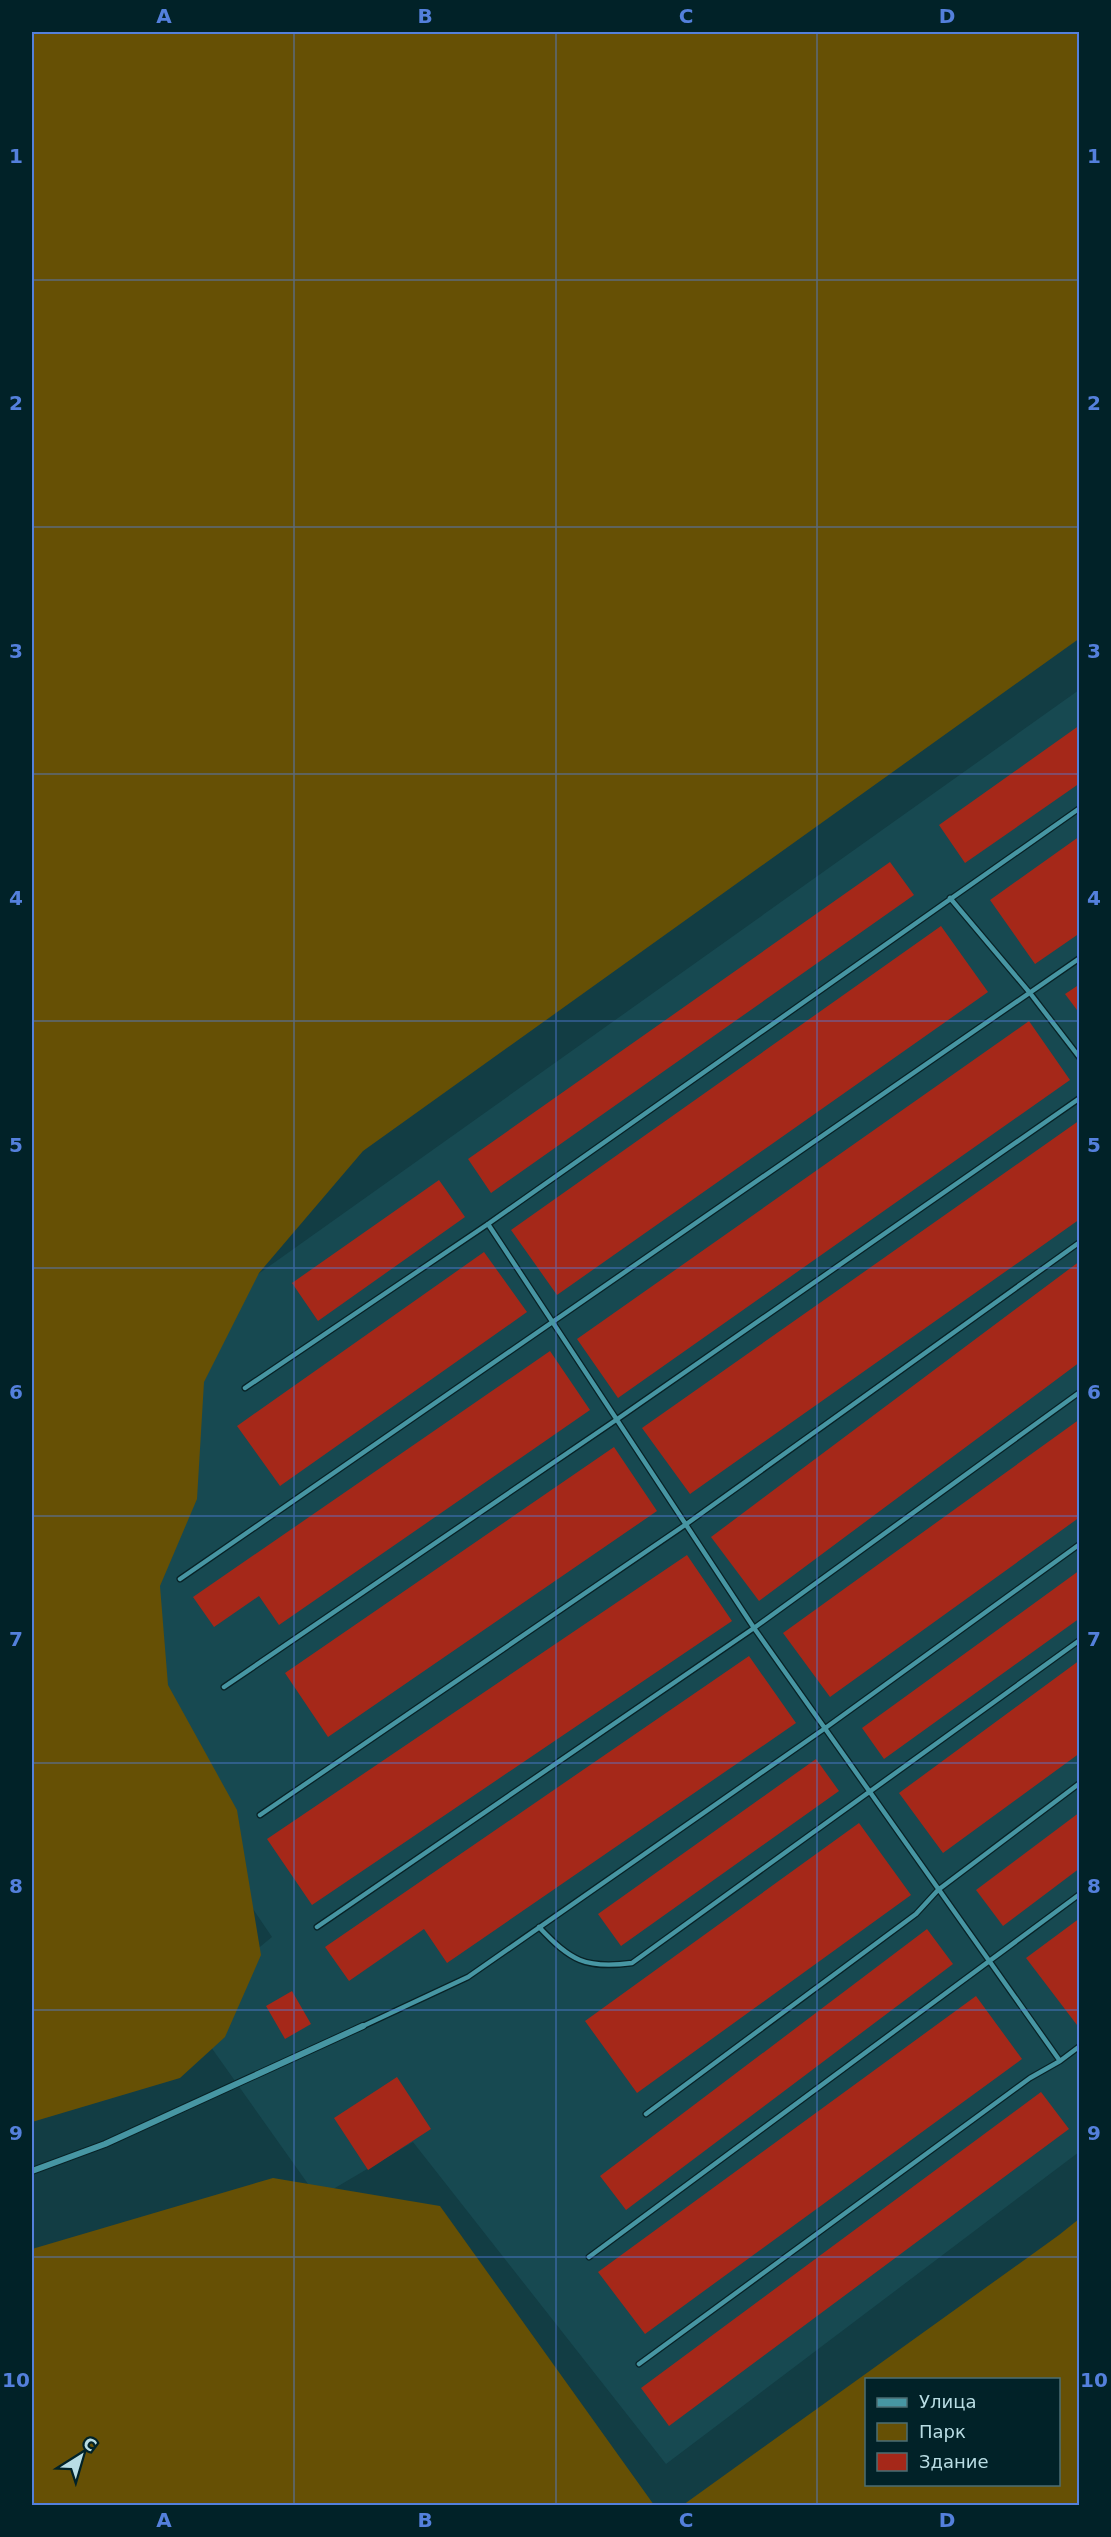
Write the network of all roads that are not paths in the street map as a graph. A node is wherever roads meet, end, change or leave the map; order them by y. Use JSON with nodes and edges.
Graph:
{"nodes":[{"id":1,"x":1080,"y":808,"type":"edge"},
{"id":2,"x":950,"y":898,"type":"junction"},
{"id":3,"x":1080,"y":958,"type":"edge"},
{"id":4,"x":1030,"y":993,"type":"junction"},
{"id":5,"x":1080,"y":1058,"type":"edge"},
{"id":6,"x":1080,"y":1098,"type":"edge"},
{"id":7,"x":488,"y":1224,"type":"junction"},
{"id":8,"x":1080,"y":1242,"type":"edge"},
{"id":9,"x":553,"y":1323,"type":"junction"},
{"id":10,"x":245,"y":1388,"type":"dead end"},
{"id":11,"x":1080,"y":1392,"type":"edge"},
{"id":12,"x":616,"y":1420,"type":"junction"},
{"id":13,"x":685,"y":1525,"type":"junction"},
{"id":14,"x":1080,"y":1544,"type":"edge"},
{"id":15,"x":180,"y":1579,"type":"dead end"},
{"id":16,"x":754,"y":1628,"type":"junction"},
{"id":17,"x":1080,"y":1640,"type":"edge"},
{"id":18,"x":224,"y":1687,"type":"dead end"},
{"id":19,"x":824,"y":1729,"type":"junction"},
{"id":20,"x":1080,"y":1783,"type":"edge"},
{"id":21,"x":870,"y":1793,"type":"junction"},
{"id":22,"x":260,"y":1815,"type":"dead end"},
{"id":23,"x":938,"y":1890,"type":"junction"},
{"id":24,"x":1080,"y":1894,"type":"edge"},
{"id":25,"x":317,"y":1927,"type":"dead end"},
{"id":26,"x":539,"y":1928,"type":"junction"},
{"id":27,"x":989,"y":1963,"type":"junction"},
{"id":28,"x":363,"y":2026,"type":"joint"},
{"id":29,"x":1080,"y":2046,"type":"edge"},
{"id":30,"x":1060,"y":2061,"type":"junction"},
{"id":31,"x":646,"y":2114,"type":"dead end"},
{"id":32,"x":32,"y":2171,"type":"edge"},
{"id":33,"x":589,"y":2257,"type":"dead end"},
{"id":34,"x":639,"y":2364,"type":"dead end"}],
"edges":[{"from":1,"to":2,"type":"lane"},
{"from":2,"to":4,"type":"lane"},
{"from":2,"to":7,"type":"lane"},
{"from":3,"to":4,"type":"lane"},
{"from":4,"to":5,"type":"lane"},
{"from":4,"to":9,"type":"lane"},
{"from":6,"to":12,"type":"lane"},
{"from":7,"to":9,"type":"lane"},
{"from":7,"to":10,"type":"lane"},
{"from":8,"to":13,"type":"lane"},
{"from":9,"to":12,"type":"lane"},
{"from":9,"to":15,"type":"lane"},
{"from":11,"to":16,"type":"lane"},
{"from":12,"to":13,"type":"lane"},
{"from":12,"to":18,"type":"lane"},
{"from":13,"to":16,"type":"lane"},
{"from":13,"to":22,"type":"lane"},
{"from":14,"to":19,"type":"lane"},
{"from":16,"to":19,"type":"lane"},
{"from":16,"to":25,"type":"lane"},
{"from":17,"to":21,"type":"lane"},
{"from":19,"to":21,"type":"lane"},
{"from":19,"to":26,"type":"lane"},
{"from":20,"to":23,"type":"lane"},
{"from":21,"to":23,"type":"lane"},
{"from":21,"to":26,"type":"lane"},
{"from":23,"to":27,"type":"lane"},
{"from":23,"to":31,"type":"lane"},
{"from":24,"to":27,"type":"lane"},
{"from":26,"to":28,"type":"lane"},
{"from":27,"to":30,"type":"lane"},
{"from":27,"to":33,"type":"lane"},
{"from":28,"to":32,"type":"street"},
{"from":29,"to":30,"type":"lane"},
{"from":30,"to":34,"type":"lane"}]}
